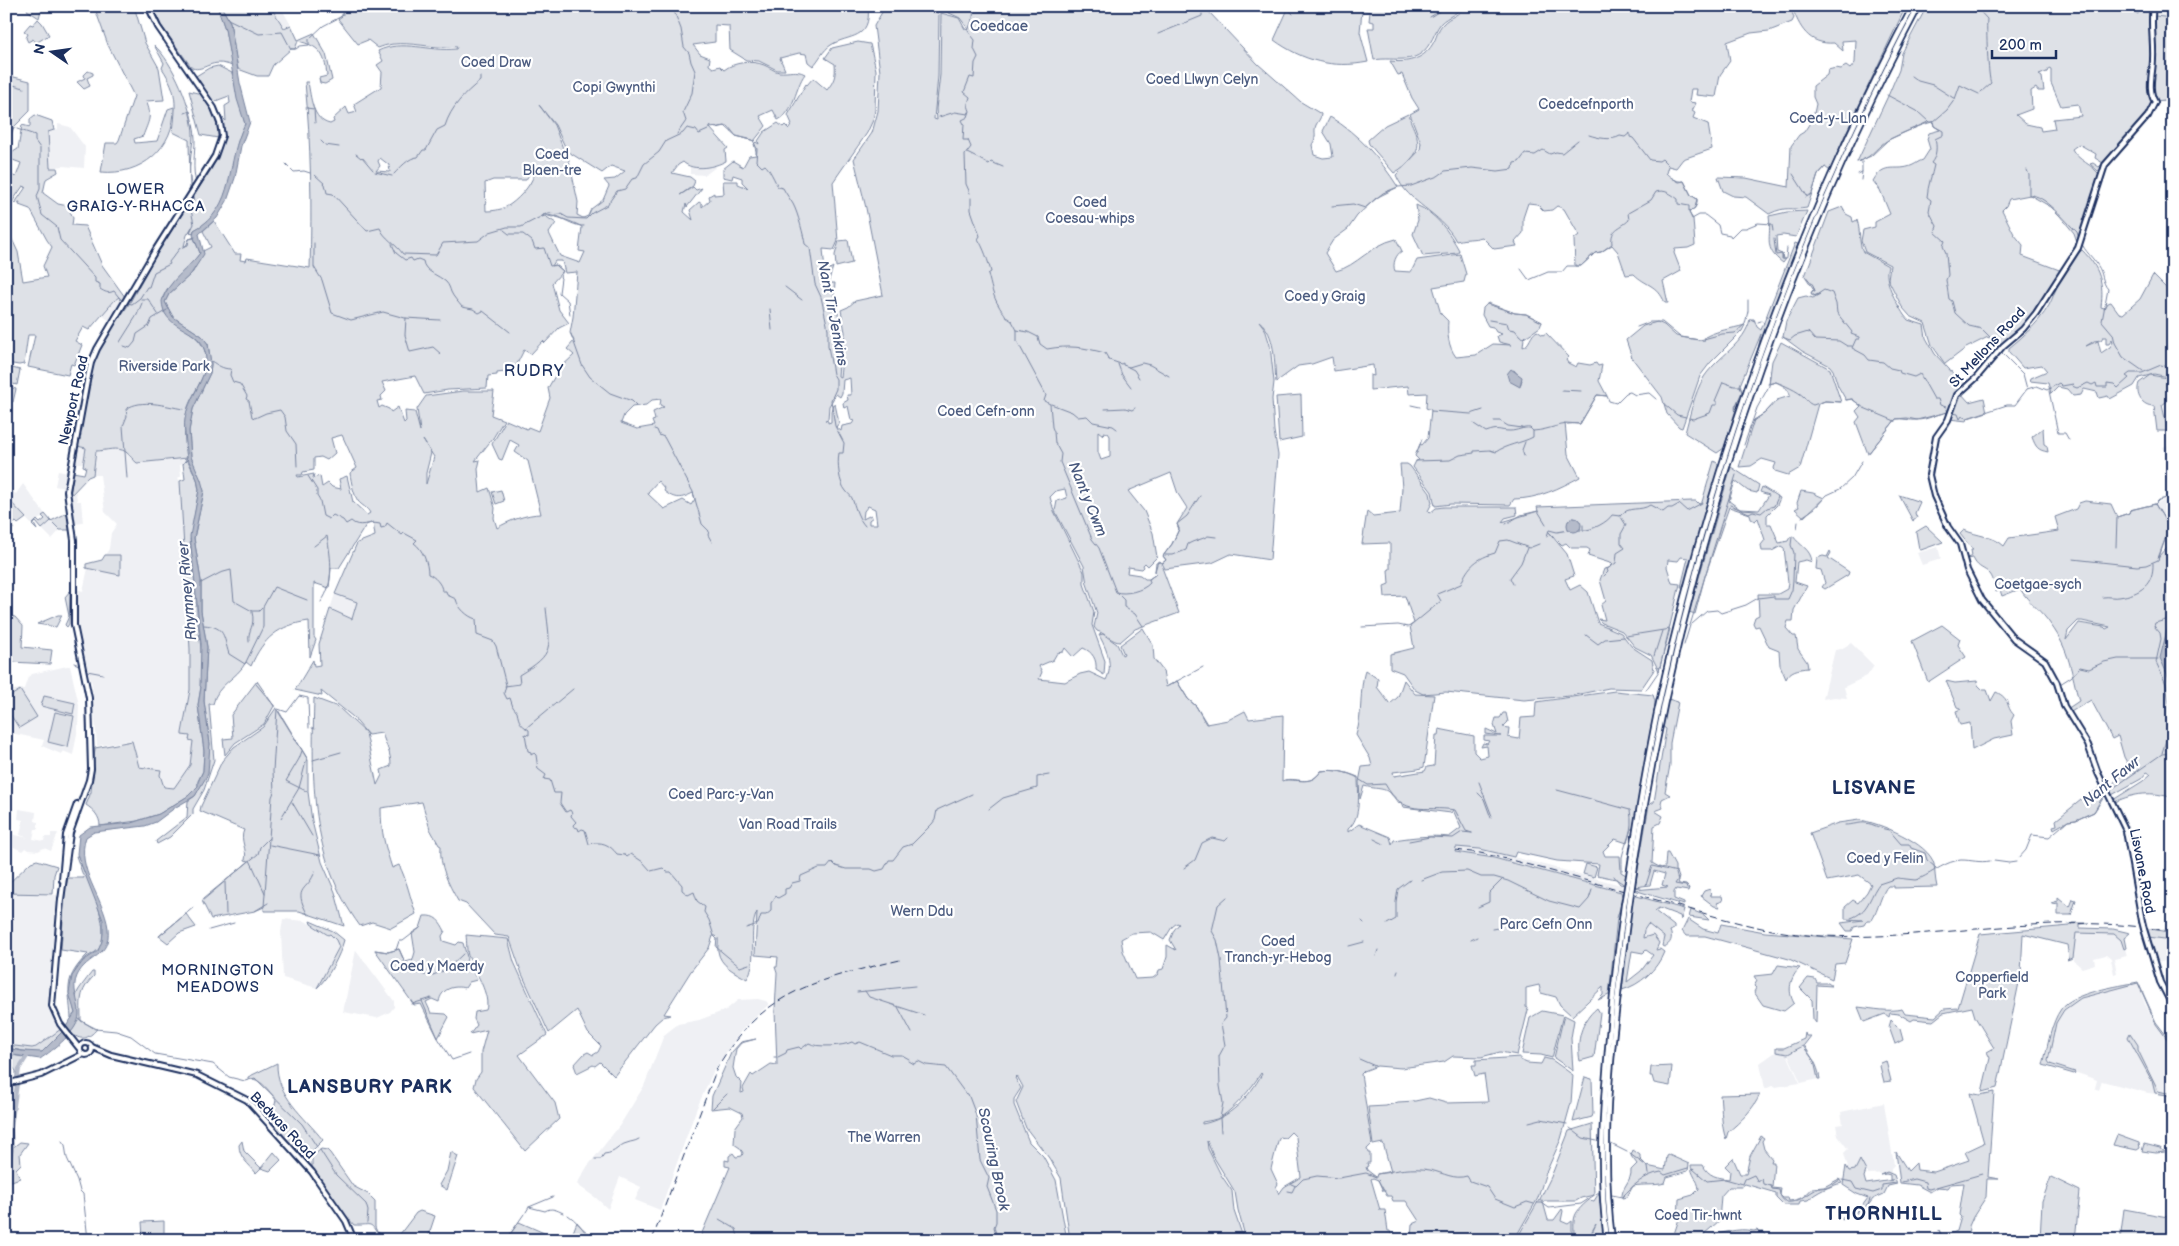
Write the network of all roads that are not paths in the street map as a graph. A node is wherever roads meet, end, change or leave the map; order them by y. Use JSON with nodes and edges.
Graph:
{"nodes":[{"id":1,"x":148,"y":6,"type":"edge"},
{"id":2,"x":1913,"y":6,"type":"edge"},
{"id":3,"x":1919,"y":6,"type":"edge"},
{"id":4,"x":2153,"y":6,"type":"edge"},
{"id":5,"x":1729,"y":456,"type":"junction"},
{"id":6,"x":1955,"y":539,"type":"joint"},
{"id":7,"x":1631,"y":877,"type":"junction"},
{"id":8,"x":1627,"y":905,"type":"junction"},
{"id":9,"x":2173,"y":1007,"type":"edge"},
{"id":10,"x":72,"y":1038,"type":"junction"},
{"id":11,"x":84,"y":1043,"type":"junction"},
{"id":12,"x":92,"y":1047,"type":"junction"},
{"id":13,"x":81,"y":1051,"type":"junction"},
{"id":14,"x":90,"y":1053,"type":"junction"},
{"id":15,"x":104,"y":1053,"type":"junction"},
{"id":16,"x":6,"y":1084,"type":"edge"},
{"id":17,"x":354,"y":1240,"type":"edge"},
{"id":18,"x":1607,"y":1240,"type":"edge"},
{"id":19,"x":1612,"y":1240,"type":"edge"}],
"edges":[{"from":1,"to":10,"type":"main road","name":"Newport Road"},
{"from":2,"to":5,"type":"highway"},
{"from":3,"to":5,"type":"highway"},
{"from":4,"to":6,"type":"main road","name":"St Mellons Road"},
{"from":5,"to":7,"type":"highway"},
{"from":5,"to":7,"type":"highway"},
{"from":6,"to":9,"type":"main road","name":"Lisvane Road","bridge":true},
{"from":7,"to":8,"type":"highway","bridge":true},
{"from":8,"to":18,"type":"highway"},
{"from":8,"to":19,"type":"highway"},
{"from":10,"to":11,"type":"main road"},
{"from":10,"to":13,"type":"main road"},
{"from":11,"to":12,"type":"main road"},
{"from":11,"to":13,"type":"main road"},
{"from":12,"to":14,"type":"main road"},
{"from":12,"to":15,"type":"main road"},
{"from":13,"to":14,"type":"main road"},
{"from":13,"to":16,"type":"main road"},
{"from":14,"to":15,"type":"main road"},
{"from":15,"to":17,"type":"main road","name":"Bedwas Road"}]}
